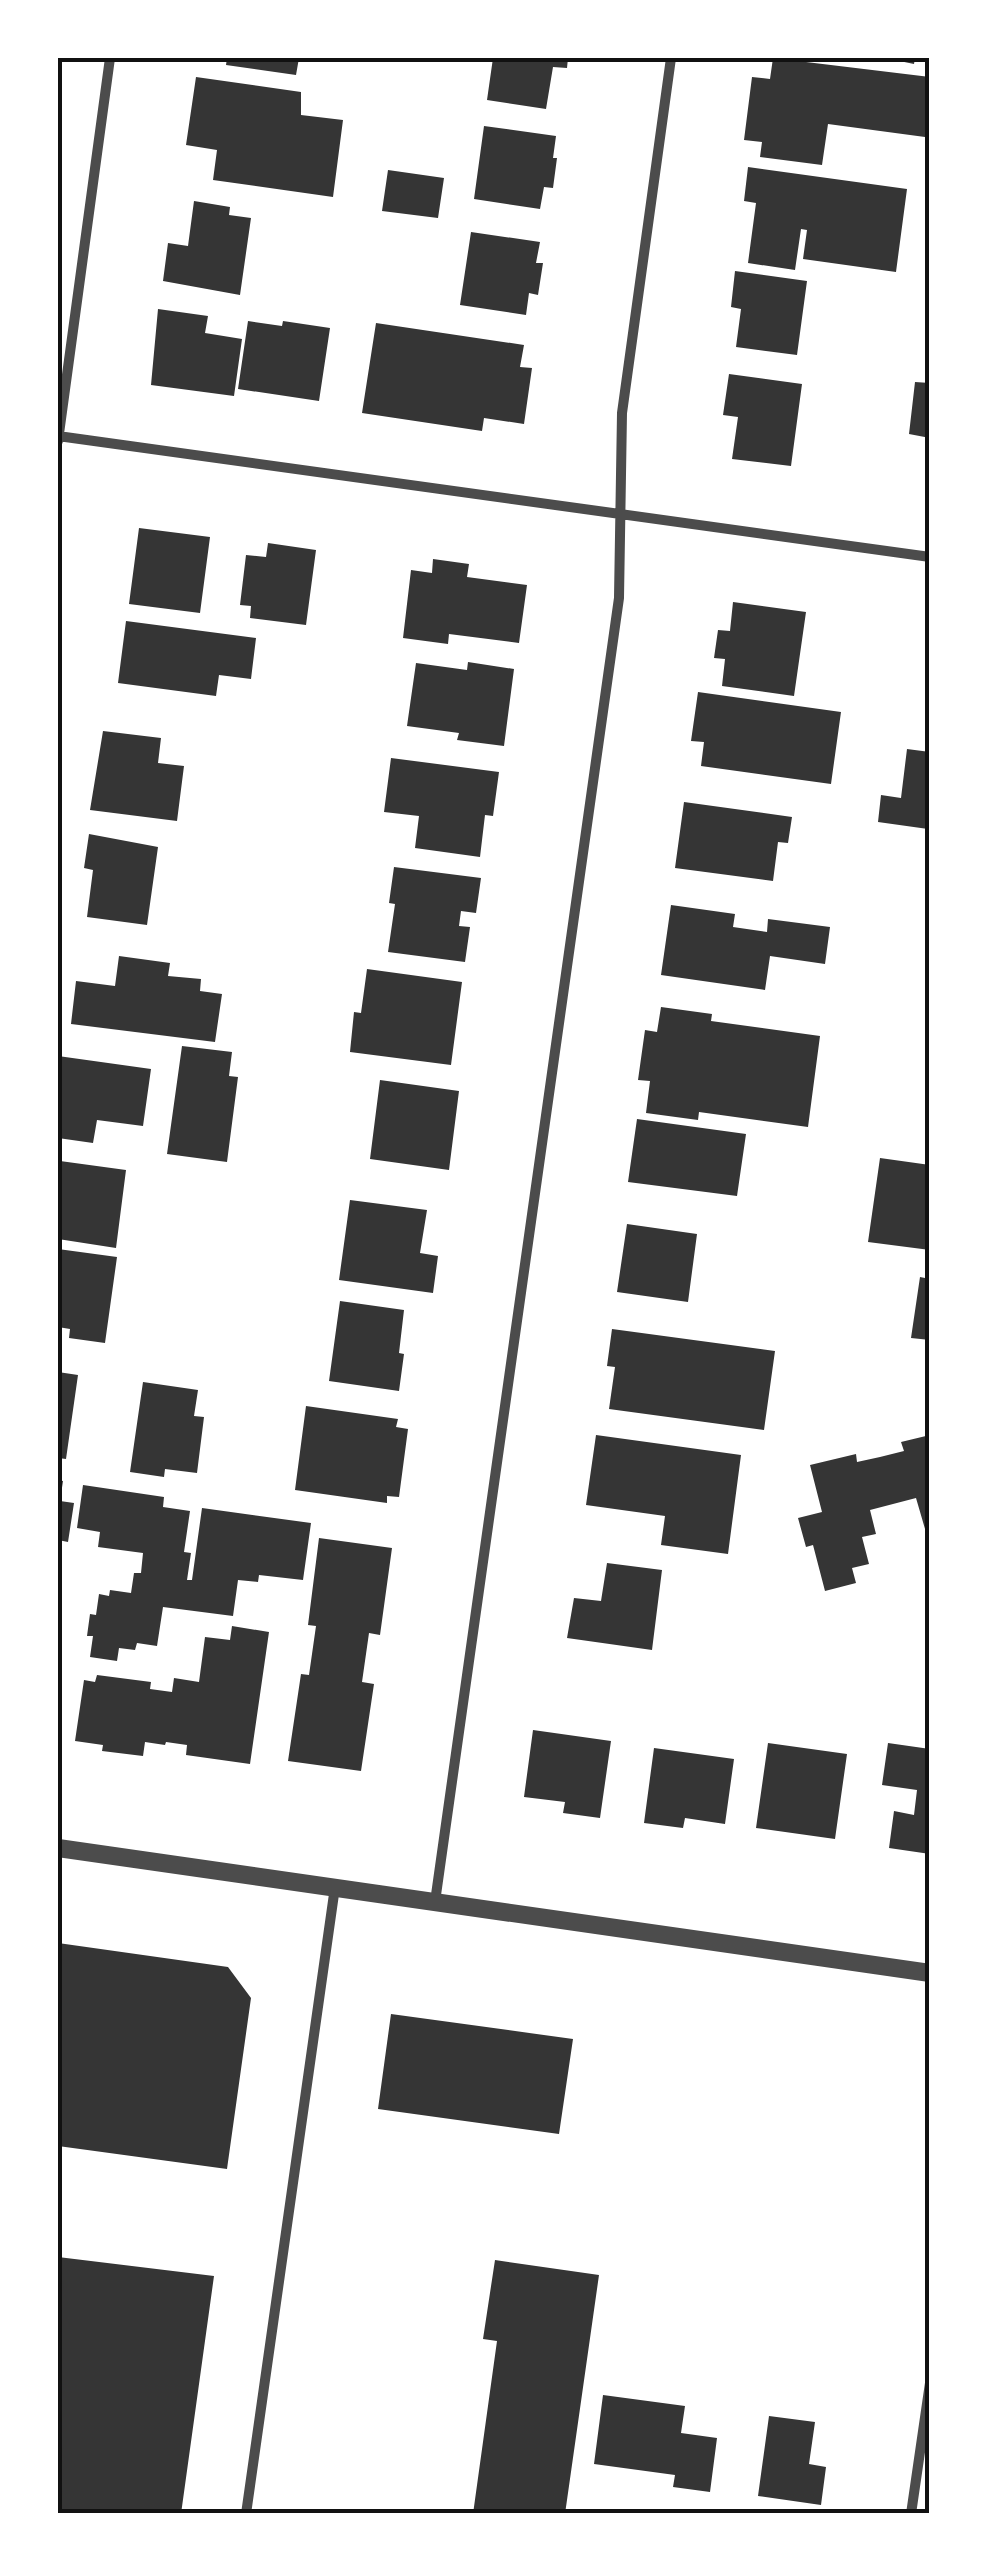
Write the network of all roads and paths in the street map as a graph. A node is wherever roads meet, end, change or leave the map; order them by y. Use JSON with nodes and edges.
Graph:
{"nodes":[{"id":1,"x":110,"y":58,"type":"edge"},
{"id":2,"x":672,"y":58,"type":"edge"},
{"id":3,"x":58,"y":439,"type":"edge"},
{"id":4,"x":619,"y":514,"type":"junction"},
{"id":5,"x":930,"y":557,"type":"edge"},
{"id":6,"x":58,"y":1848,"type":"edge"},
{"id":7,"x":335,"y":1887,"type":"junction"},
{"id":8,"x":435,"y":1902,"type":"junction"},
{"id":9,"x":930,"y":1973,"type":"edge"},
{"id":10,"x":930,"y":2383,"type":"edge"},
{"id":11,"x":246,"y":2514,"type":"edge"},
{"id":12,"x":911,"y":2514,"type":"edge"}],
"edges":[{"from":1,"to":3,"type":"street"},
{"from":2,"to":4,"type":"street"},
{"from":3,"to":4,"type":"street"},
{"from":4,"to":5,"type":"street"},
{"from":4,"to":8,"type":"street"},
{"from":6,"to":7,"type":"street"},
{"from":7,"to":8,"type":"street"},
{"from":7,"to":11,"type":"street"},
{"from":8,"to":9,"type":"street"},
{"from":10,"to":12,"type":"street"}]}
